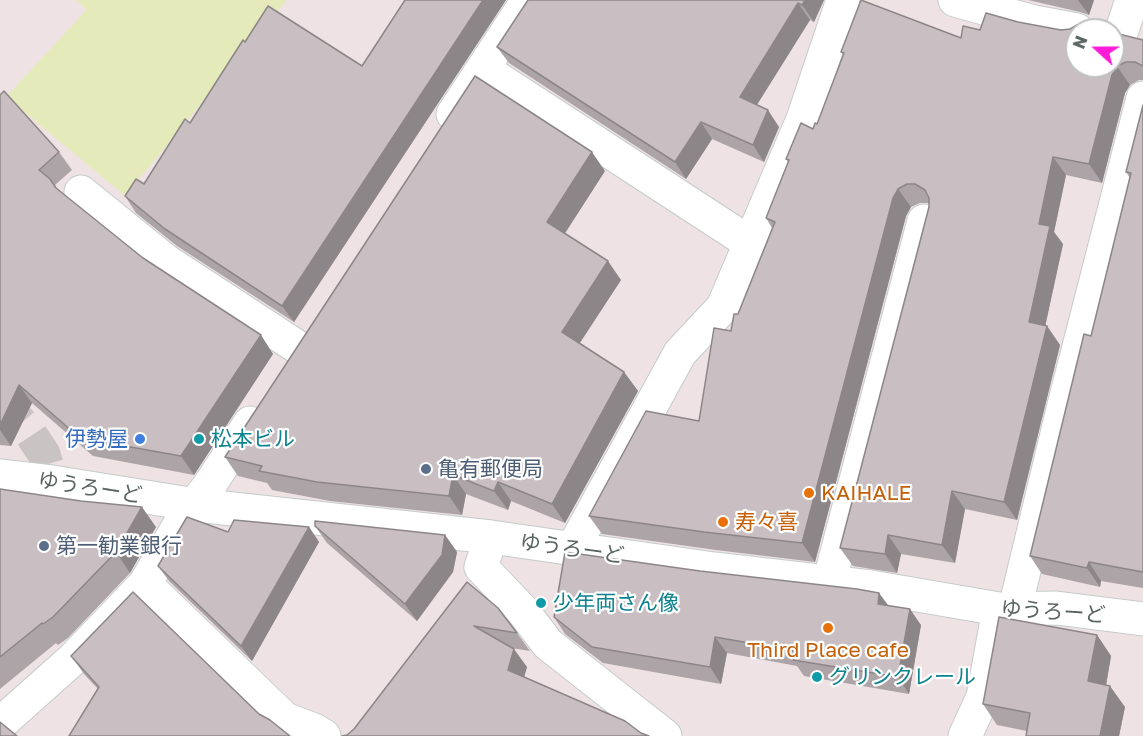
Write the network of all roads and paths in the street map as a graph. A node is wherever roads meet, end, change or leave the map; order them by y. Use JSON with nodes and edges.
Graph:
{"nodes":[{"id":1,"x":528,"y":0,"type":"edge"},
{"id":2,"x":843,"y":0,"type":"edge"},
{"id":3,"x":955,"y":0,"type":"edge"},
{"id":4,"x":1132,"y":0,"type":"edge"},
{"id":5,"x":1065,"y":28,"type":"edge"},
{"id":6,"x":1125,"y":41,"type":"edge"},
{"id":7,"x":483,"y":69,"type":"junction"},
{"id":8,"x":1143,"y":98,"type":"edge"},
{"id":9,"x":438,"y":137,"type":"edge"},
{"id":10,"x":81,"y":192,"type":"dead end"},
{"id":11,"x":924,"y":221,"type":"edge"},
{"id":12,"x":750,"y":243,"type":"junction"},
{"id":13,"x":318,"y":319,"type":"edge"},
{"id":14,"x":267,"y":398,"type":"edge"},
{"id":15,"x":0,"y":476,"type":"edge"},
{"id":16,"x":196,"y":505,"type":"junction"},
{"id":17,"x":572,"y":550,"type":"junction"},
{"id":18,"x":486,"y":552,"type":"junction"},
{"id":19,"x":829,"y":583,"type":"junction"},
{"id":20,"x":145,"y":584,"type":"junction"},
{"id":21,"x":460,"y":595,"type":"edge"},
{"id":22,"x":1007,"y":609,"type":"junction"},
{"id":23,"x":1143,"y":619,"type":"edge"},
{"id":24,"x":0,"y":724,"type":"edge"},
{"id":25,"x":324,"y":736,"type":"edge"},
{"id":26,"x":665,"y":736,"type":"edge"},
{"id":27,"x":964,"y":736,"type":"edge"}],
"edges":[{"from":1,"to":7,"type":"street"},
{"from":2,"to":12,"type":"street"},
{"from":3,"to":5,"type":"street"},
{"from":4,"to":6,"type":"street"},
{"from":7,"to":9,"type":"street"},
{"from":7,"to":12,"type":"street"},
{"from":8,"to":22,"type":"street"},
{"from":10,"to":13,"type":"street"},
{"from":11,"to":19,"type":"street"},
{"from":12,"to":17,"type":"street"},
{"from":14,"to":16,"type":"street"},
{"from":15,"to":16,"type":"street","name":"ゆうろーど"},
{"from":16,"to":18,"type":"street","name":"ゆうろーど"},
{"from":16,"to":20,"type":"street"},
{"from":17,"to":18,"type":"street","name":"ゆうろーど"},
{"from":17,"to":19,"type":"street","name":"ゆうろーど"},
{"from":18,"to":21,"type":"street"},
{"from":18,"to":26,"type":"street"},
{"from":19,"to":22,"type":"street","name":"ゆうろーど"},
{"from":20,"to":24,"type":"street"},
{"from":20,"to":25,"type":"street"},
{"from":22,"to":23,"type":"street","name":"ゆうろーど"},
{"from":22,"to":27,"type":"street"}]}
